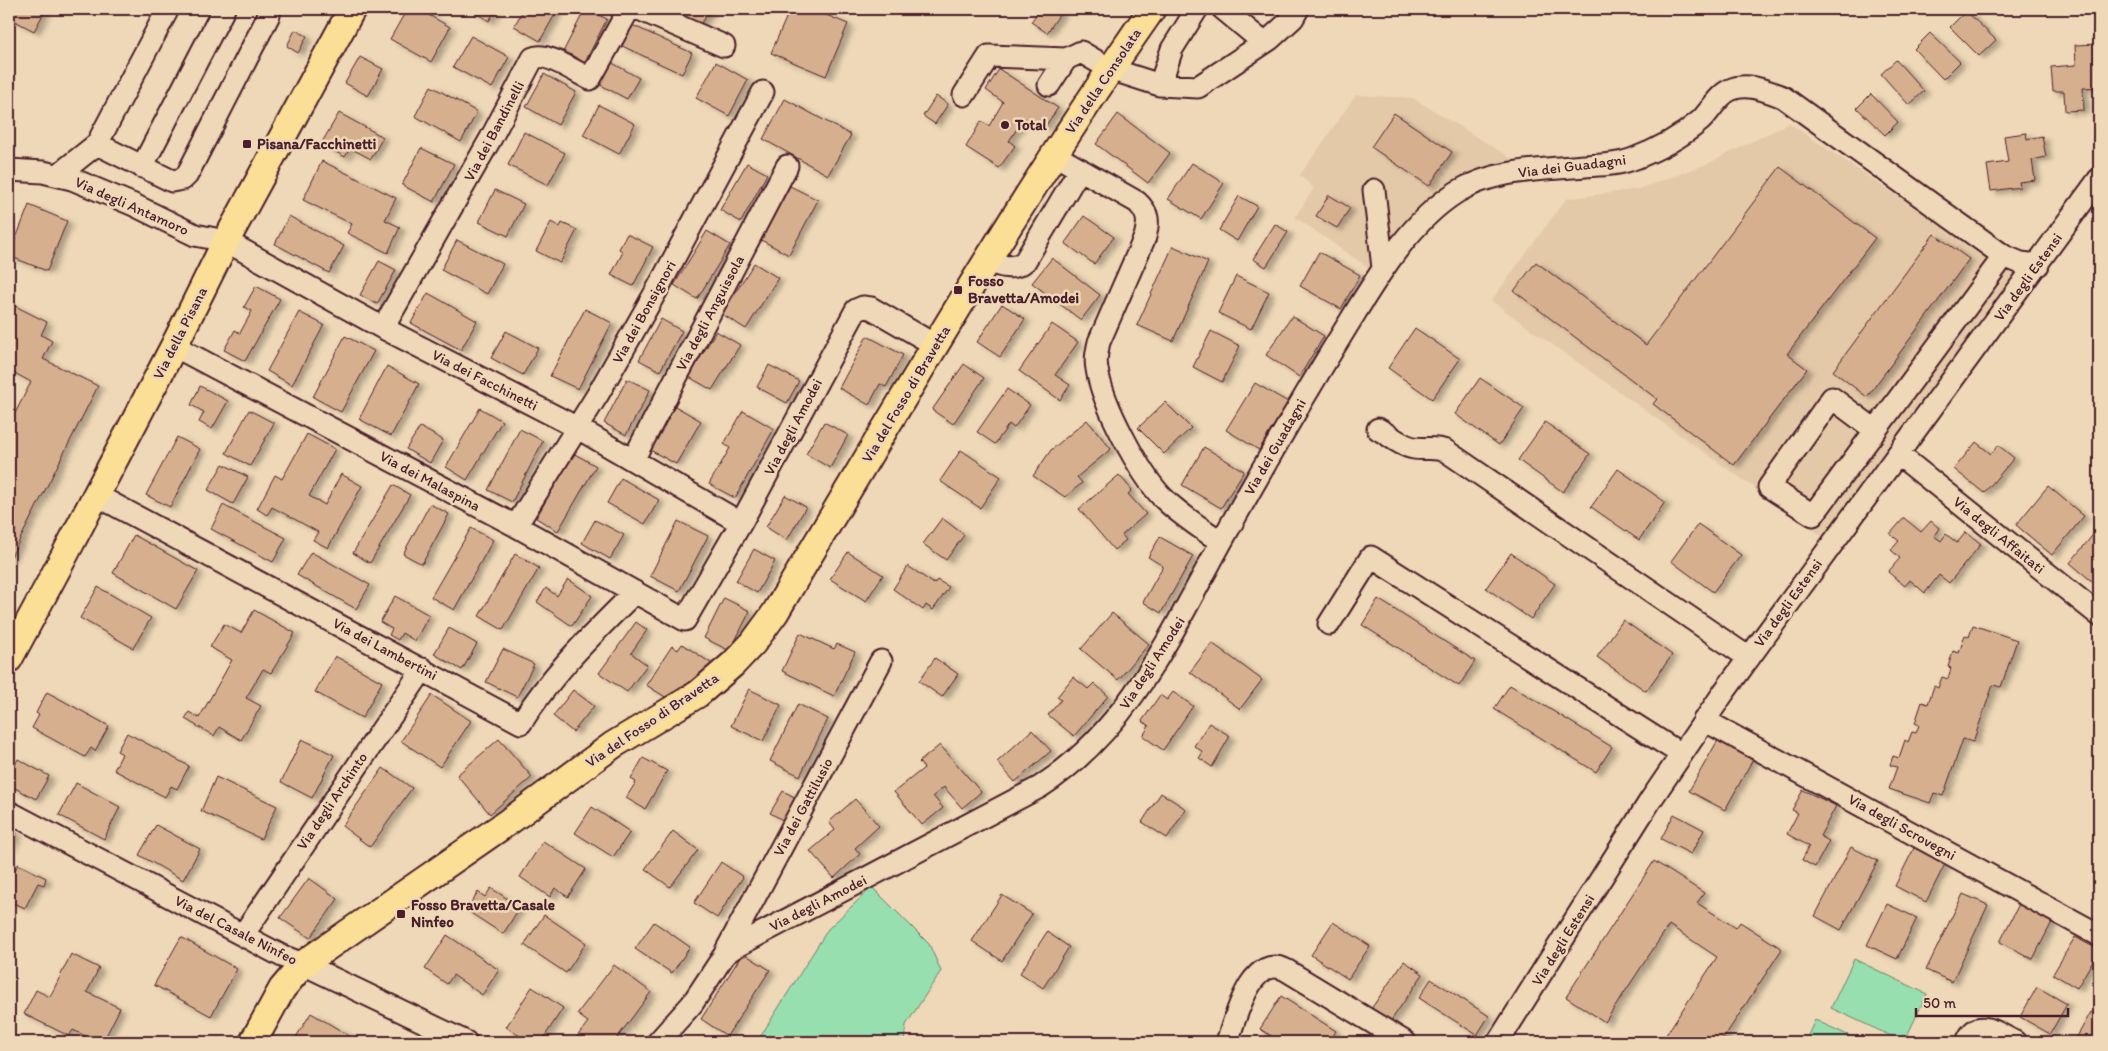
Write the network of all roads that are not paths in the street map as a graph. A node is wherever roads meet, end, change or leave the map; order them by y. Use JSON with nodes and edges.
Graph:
{"nodes":[{"id":1,"x":168,"y":9,"type":"edge"},
{"id":2,"x":224,"y":9,"type":"edge"},
{"id":3,"x":270,"y":9,"type":"edge"},
{"id":4,"x":350,"y":9,"type":"edge"},
{"id":5,"x":629,"y":9,"type":"edge"},
{"id":6,"x":639,"y":9,"type":"edge"},
{"id":7,"x":1152,"y":9,"type":"edge"},
{"id":8,"x":1197,"y":9,"type":"edge"},
{"id":9,"x":1223,"y":9,"type":"edge"},
{"id":10,"x":1298,"y":9,"type":"edge"},
{"id":11,"x":1264,"y":43,"type":"junction"},
{"id":12,"x":724,"y":46,"type":"dead end"},
{"id":13,"x":1066,"y":59,"type":"junction"},
{"id":14,"x":1110,"y":69,"type":"junction"},
{"id":15,"x":1049,"y":85,"type":"dead end"},
{"id":16,"x":1160,"y":85,"type":"junction"},
{"id":17,"x":763,"y":92,"type":"dead end"},
{"id":18,"x":964,"y":95,"type":"dead end"},
{"id":19,"x":97,"y":144,"type":"junction"},
{"id":20,"x":1053,"y":154,"type":"junction"},
{"id":21,"x":787,"y":166,"type":"dead end"},
{"id":22,"x":142,"y":167,"type":"junction"},
{"id":23,"x":1080,"y":169,"type":"junction"},
{"id":24,"x":9,"y":170,"type":"edge"},
{"id":25,"x":58,"y":175,"type":"junction"},
{"id":26,"x":2099,"y":179,"type":"edge"},
{"id":27,"x":1374,"y":190,"type":"dead end"},
{"id":28,"x":226,"y":241,"type":"junction"},
{"id":29,"x":2004,"y":256,"type":"junction"},
{"id":30,"x":987,"y":261,"type":"junction"},
{"id":31,"x":2038,"y":265,"type":"junction"},
{"id":32,"x":1383,"y":268,"type":"junction"},
{"id":33,"x":383,"y":328,"type":"junction"},
{"id":34,"x":935,"y":345,"type":"junction"},
{"id":35,"x":174,"y":346,"type":"junction"},
{"id":36,"x":576,"y":427,"type":"junction"},
{"id":37,"x":1378,"y":428,"type":"dead end"},
{"id":38,"x":1876,"y":430,"type":"junction"},
{"id":39,"x":1898,"y":454,"type":"junction"},
{"id":40,"x":633,"y":460,"type":"junction"},
{"id":41,"x":96,"y":496,"type":"junction"},
{"id":42,"x":741,"y":523,"type":"junction"},
{"id":43,"x":516,"y":526,"type":"junction"},
{"id":44,"x":1221,"y":542,"type":"junction"},
{"id":45,"x":634,"y":593,"type":"junction"},
{"id":46,"x":2099,"y":615,"type":"edge"},
{"id":47,"x":684,"y":620,"type":"joint"},
{"id":48,"x":1329,"y":624,"type":"dead end"},
{"id":49,"x":1749,"y":658,"type":"junction"},
{"id":50,"x":9,"y":659,"type":"edge"},
{"id":51,"x":881,"y":661,"type":"dead end"},
{"id":52,"x":423,"y":669,"type":"junction"},
{"id":53,"x":1704,"y":720,"type":"junction"},
{"id":54,"x":1681,"y":754,"type":"junction"},
{"id":55,"x":9,"y":812,"type":"edge"},
{"id":56,"x":243,"y":935,"type":"junction"},
{"id":57,"x":2099,"y":935,"type":"edge"},
{"id":58,"x":725,"y":954,"type":"junction"},
{"id":59,"x":303,"y":964,"type":"junction"},
{"id":60,"x":254,"y":1042,"type":"edge"},
{"id":61,"x":466,"y":1042,"type":"edge"},
{"id":62,"x":658,"y":1042,"type":"edge"},
{"id":63,"x":1227,"y":1042,"type":"edge"},
{"id":64,"x":1405,"y":1042,"type":"edge"},
{"id":65,"x":1498,"y":1042,"type":"edge"},
{"id":66,"x":1967,"y":1042,"type":"edge"},
{"id":67,"x":2015,"y":1042,"type":"edge"}],
"edges":[{"from":1,"to":19,"type":"street"},
{"from":2,"to":22,"type":"street"},
{"from":3,"to":22,"type":"street"},
{"from":4,"to":28,"type":"main road","name":"Via della Pisana"},
{"from":5,"to":33,"type":"street","name":"Via dei Bandinelli"},
{"from":6,"to":12,"type":"street"},
{"from":7,"to":14,"type":"main road","name":"Via della Consolata"},
{"from":8,"to":16,"type":"street"},
{"from":9,"to":11,"type":"street"},
{"from":10,"to":11,"type":"street"},
{"from":11,"to":16,"type":"street"},
{"from":13,"to":14,"type":"street"},
{"from":13,"to":15,"type":"street"},
{"from":13,"to":18,"type":"street"},
{"from":14,"to":16,"type":"street"},
{"from":14,"to":20,"type":"main road","name":"Via della Consolata"},
{"from":17,"to":36,"type":"street","name":"Via dei Bonsignori"},
{"from":19,"to":22,"type":"street"},
{"from":19,"to":25,"type":"street"},
{"from":20,"to":23,"type":"street"},
{"from":20,"to":30,"type":"main road","name":"Via del Fosso di Bravetta"},
{"from":21,"to":40,"type":"street","name":"Via degli Anguissola"},
{"from":23,"to":30,"type":"street"},
{"from":23,"to":44,"type":"street"},
{"from":24,"to":25,"type":"street","name":"Via degli Antamoro"},
{"from":25,"to":28,"type":"street","name":"Via degli Antamoro"},
{"from":26,"to":31,"type":"street","name":"Via degli Estensi"},
{"from":27,"to":32,"type":"street"},
{"from":28,"to":33,"type":"street","name":"Via dei Facchinetti"},
{"from":28,"to":35,"type":"main road","name":"Via della Pisana"},
{"from":29,"to":31,"type":"street","name":"Via dei Guadagni"},
{"from":29,"to":32,"type":"street","name":"Via dei Guadagni"},
{"from":29,"to":38,"type":"street"},
{"from":30,"to":34,"type":"main road","name":"Via del Fosso di Bravetta"},
{"from":31,"to":39,"type":"street","name":"Via degli Estensi"},
{"from":32,"to":44,"type":"street","name":"Via dei Guadagni"},
{"from":33,"to":36,"type":"street","name":"Via dei Facchinetti"},
{"from":34,"to":42,"type":"street","name":"Via degli Amodei"},
{"from":34,"to":59,"type":"main road","name":"Via del Fosso di Bravetta"},
{"from":35,"to":41,"type":"main road","name":"Via della Pisana"},
{"from":35,"to":43,"type":"street","name":"Via dei Malaspina"},
{"from":36,"to":40,"type":"street","name":"Via dei Facchinetti"},
{"from":36,"to":43,"type":"street","name":"Via dei Bonsignori"},
{"from":37,"to":49,"type":"street"},
{"from":38,"to":38,"type":"street"},
{"from":39,"to":46,"type":"street","name":"Via degli Affaitati"},
{"from":39,"to":49,"type":"street","name":"Via degli Estensi"},
{"from":40,"to":42,"type":"street","name":"Via dei Facchinetti"},
{"from":41,"to":50,"type":"main road","name":"Via della Pisana"},
{"from":41,"to":52,"type":"street","name":"Via dei Lambertini"},
{"from":42,"to":47,"type":"street","name":"Via degli Amodei"},
{"from":43,"to":45,"type":"street","name":"Via dei Malaspina"},
{"from":44,"to":58,"type":"street","name":"Via degli Amodei"},
{"from":45,"to":47,"type":"street","name":"Via dei Malaspina"},
{"from":45,"to":52,"type":"street","name":"Via dei Lambertini"},
{"from":48,"to":54,"type":"street"},
{"from":49,"to":53,"type":"street","name":"Via degli Estensi"},
{"from":51,"to":58,"type":"street","name":"Via dei Gattilusio"},
{"from":52,"to":56,"type":"street","name":"Via degli Archinto"},
{"from":53,"to":54,"type":"street","name":"Via degli Estensi"},
{"from":53,"to":57,"type":"street","name":"Via degli Scrovegni"},
{"from":54,"to":65,"type":"street","name":"Via degli Estensi"},
{"from":55,"to":56,"type":"street","name":"Via del Casale Ninfeo"},
{"from":56,"to":59,"type":"street","name":"Via del Casale Ninfeo"},
{"from":58,"to":62,"type":"street","name":"Via degli Amodei"},
{"from":59,"to":60,"type":"main road","name":"Via del Fosso di Bravetta"},
{"from":59,"to":61,"type":"street","name":"Via del Casale Ninfeo"},
{"from":63,"to":64,"type":"street"},
{"from":66,"to":67,"type":"street"}]}
